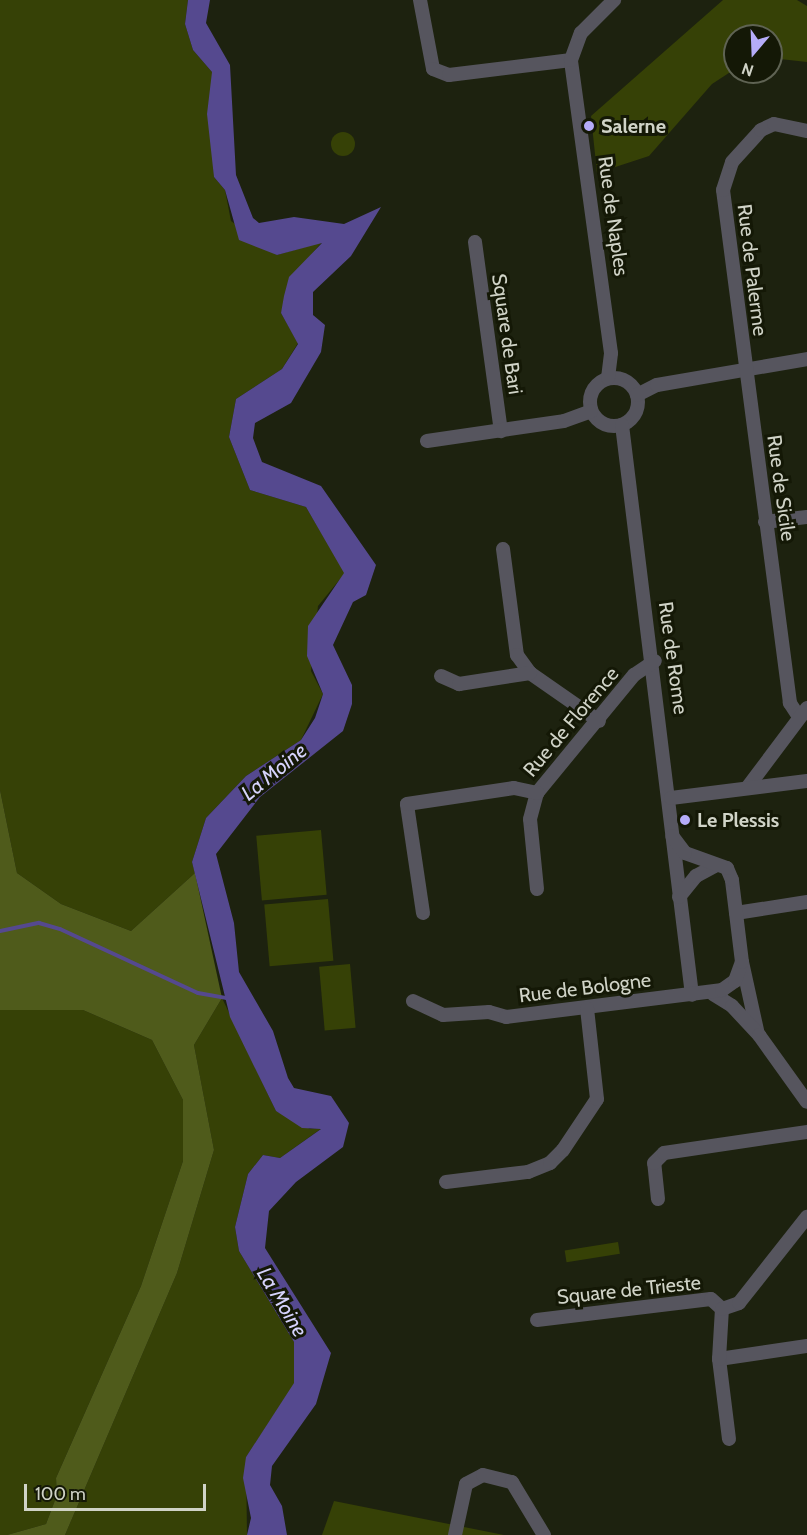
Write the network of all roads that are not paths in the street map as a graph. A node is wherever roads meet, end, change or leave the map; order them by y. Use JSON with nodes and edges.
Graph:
{"nodes":[{"id":1,"x":420,"y":0,"type":"edge"},
{"id":2,"x":611,"y":1,"type":"edge"},
{"id":3,"x":571,"y":60,"type":"junction"},
{"id":4,"x":807,"y":131,"type":"edge"},
{"id":5,"x":475,"y":242,"type":"dead end"},
{"id":6,"x":807,"y":359,"type":"edge"},
{"id":7,"x":746,"y":369,"type":"junction"},
{"id":8,"x":608,"y":378,"type":"junction"},
{"id":9,"x":637,"y":394,"type":"junction"},
{"id":10,"x":591,"y":411,"type":"junction"},
{"id":11,"x":622,"y":425,"type":"junction"},
{"id":12,"x":501,"y":431,"type":"junction"},
{"id":13,"x":427,"y":441,"type":"dead end"},
{"id":14,"x":807,"y":517,"type":"edge"},
{"id":15,"x":765,"y":522,"type":"junction"},
{"id":16,"x":503,"y":549,"type":"dead end"},
{"id":17,"x":655,"y":661,"type":"junction"},
{"id":18,"x":530,"y":673,"type":"junction"},
{"id":19,"x":441,"y":676,"type":"dead end"},
{"id":20,"x":803,"y":712,"type":"edge"},
{"id":21,"x":599,"y":721,"type":"junction"},
{"id":22,"x":807,"y":781,"type":"edge"},
{"id":23,"x":747,"y":788,"type":"junction"},
{"id":24,"x":537,"y":793,"type":"junction"},
{"id":25,"x":671,"y":798,"type":"junction"},
{"id":26,"x":672,"y":836,"type":"junction"},
{"id":27,"x":715,"y":866,"type":"junction"},
{"id":28,"x":537,"y":889,"type":"dead end"},
{"id":29,"x":679,"y":897,"type":"junction"},
{"id":30,"x":807,"y":902,"type":"edge"},
{"id":31,"x":423,"y":913,"type":"dead end"},
{"id":32,"x":736,"y":913,"type":"junction"},
{"id":33,"x":742,"y":962,"type":"junction"},
{"id":34,"x":713,"y":994,"type":"junction"},
{"id":35,"x":692,"y":995,"type":"junction"},
{"id":36,"x":413,"y":1001,"type":"dead end"},
{"id":37,"x":587,"y":1009,"type":"junction"},
{"id":38,"x":759,"y":1035,"type":"junction"},
{"id":39,"x":807,"y":1102,"type":"edge"},
{"id":40,"x":807,"y":1132,"type":"edge"},
{"id":41,"x":446,"y":1182,"type":"dead end"},
{"id":42,"x":658,"y":1199,"type":"dead end"},
{"id":43,"x":807,"y":1217,"type":"edge"},
{"id":44,"x":722,"y":1309,"type":"junction"},
{"id":45,"x":537,"y":1320,"type":"dead end"},
{"id":46,"x":807,"y":1346,"type":"edge"},
{"id":47,"x":719,"y":1359,"type":"junction"},
{"id":48,"x":729,"y":1439,"type":"dead end"},
{"id":49,"x":455,"y":1535,"type":"edge"},
{"id":50,"x":544,"y":1535,"type":"edge"}],
"edges":[{"from":1,"to":3,"type":"street"},
{"from":2,"to":3,"type":"street","name":"Rue de Naples"},
{"from":3,"to":8,"type":"street","name":"Rue de Naples"},
{"from":4,"to":7,"type":"street","name":"Rue de Palerme"},
{"from":5,"to":12,"type":"street","name":"Square de Bari"},
{"from":6,"to":7,"type":"street"},
{"from":7,"to":9,"type":"street"},
{"from":7,"to":15,"type":"street","name":"Rue de Sicile"},
{"from":8,"to":9,"type":"street"},
{"from":8,"to":10,"type":"street"},
{"from":9,"to":11,"type":"street"},
{"from":10,"to":11,"type":"street"},
{"from":10,"to":12,"type":"street"},
{"from":11,"to":17,"type":"street","name":"Rue de Rome"},
{"from":12,"to":13,"type":"street"},
{"from":14,"to":15,"type":"street"},
{"from":15,"to":20,"type":"street","name":"Rue de Sicile"},
{"from":16,"to":18,"type":"street"},
{"from":17,"to":21,"type":"street","name":"Rue de Florence"},
{"from":17,"to":25,"type":"street","name":"Rue de Rome"},
{"from":18,"to":19,"type":"street"},
{"from":18,"to":21,"type":"street"},
{"from":20,"to":23,"type":"street"},
{"from":21,"to":24,"type":"street","name":"Rue de Florence"},
{"from":22,"to":23,"type":"street"},
{"from":23,"to":25,"type":"street"},
{"from":24,"to":28,"type":"street","name":"Rue de Florence"},
{"from":24,"to":31,"type":"street"},
{"from":25,"to":26,"type":"street","name":"Rue de Rome"},
{"from":26,"to":27,"type":"street"},
{"from":26,"to":29,"type":"street","name":"Rue de Rome"},
{"from":27,"to":29,"type":"street"},
{"from":27,"to":32,"type":"street"},
{"from":29,"to":35,"type":"street","name":"Rue de Rome"},
{"from":30,"to":32,"type":"street"},
{"from":32,"to":33,"type":"street"},
{"from":33,"to":34,"type":"street"},
{"from":33,"to":38,"type":"street"},
{"from":34,"to":35,"type":"street","name":"Rue de Bologne"},
{"from":34,"to":38,"type":"street"},
{"from":35,"to":37,"type":"street","name":"Rue de Bologne"},
{"from":36,"to":37,"type":"street","name":"Rue de Bologne"},
{"from":37,"to":41,"type":"street"},
{"from":38,"to":39,"type":"street"},
{"from":40,"to":42,"type":"street"},
{"from":43,"to":44,"type":"street"},
{"from":44,"to":45,"type":"street","name":"Square de Trieste"},
{"from":44,"to":47,"type":"street"},
{"from":46,"to":47,"type":"street"},
{"from":47,"to":48,"type":"street"},
{"from":49,"to":50,"type":"street"}]}
